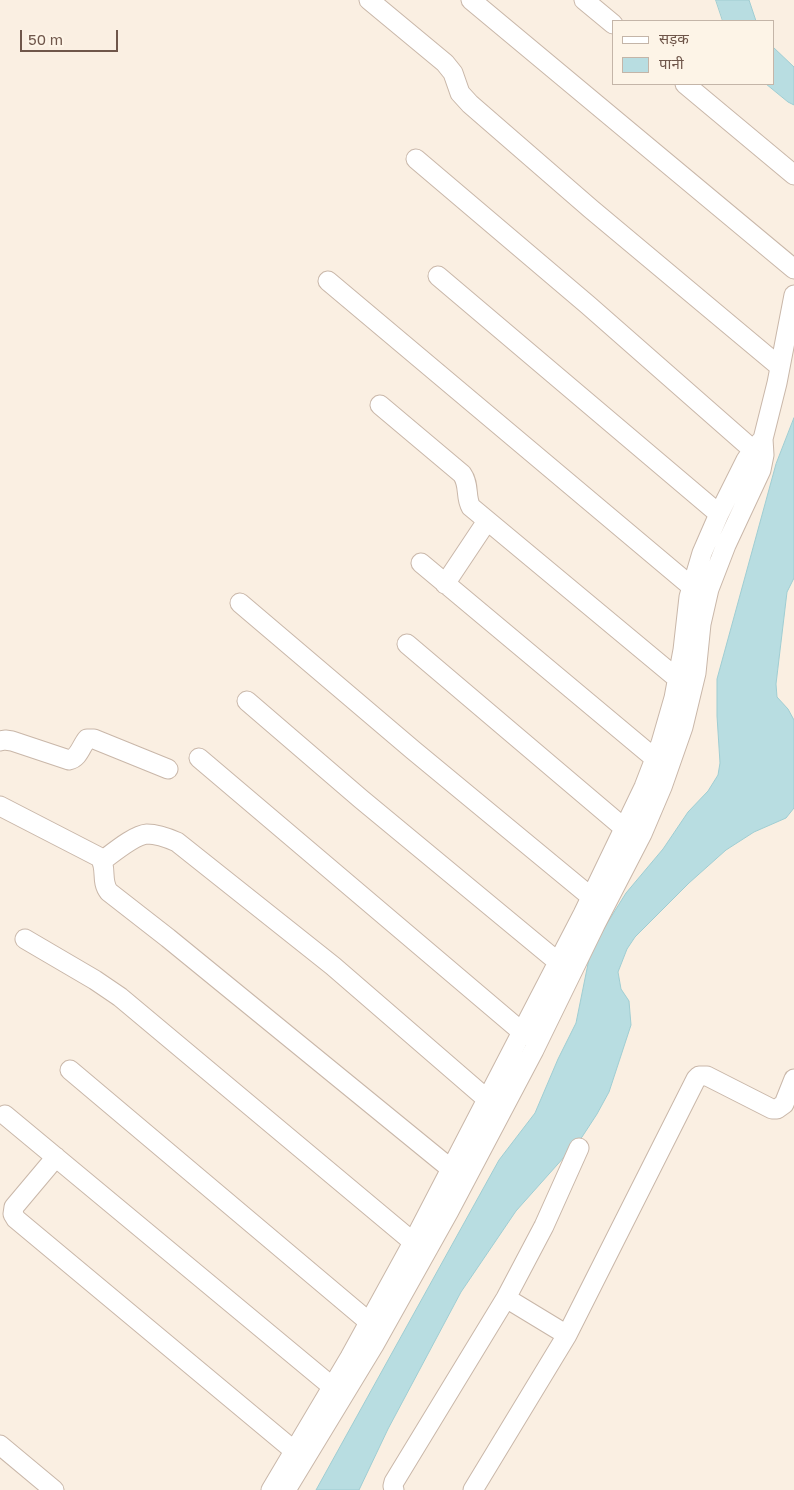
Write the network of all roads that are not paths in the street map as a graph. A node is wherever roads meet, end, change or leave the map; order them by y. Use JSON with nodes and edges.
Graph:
{"nodes":[{"id":1,"x":369,"y":0,"type":"edge"},
{"id":2,"x":470,"y":0,"type":"edge"},
{"id":3,"x":584,"y":0,"type":"edge"},
{"id":4,"x":612,"y":23,"type":"edge"},
{"id":5,"x":686,"y":85,"type":"edge"},
{"id":6,"x":416,"y":159,"type":"dead end"},
{"id":7,"x":794,"y":175,"type":"edge"},
{"id":8,"x":794,"y":269,"type":"edge"},
{"id":9,"x":438,"y":276,"type":"dead end"},
{"id":10,"x":328,"y":281,"type":"dead end"},
{"id":11,"x":794,"y":295,"type":"edge"},
{"id":12,"x":780,"y":367,"type":"junction"},
{"id":13,"x":380,"y":405,"type":"dead end"},
{"id":14,"x":758,"y":444,"type":"junction"},
{"id":15,"x":719,"y":514,"type":"junction"},
{"id":16,"x":487,"y":521,"type":"junction"},
{"id":17,"x":420,"y":563,"type":"dead end"},
{"id":18,"x":445,"y":584,"type":"junction"},
{"id":19,"x":692,"y":587,"type":"junction"},
{"id":20,"x":240,"y":603,"type":"dead end"},
{"id":21,"x":407,"y":644,"type":"dead end"},
{"id":22,"x":685,"y":685,"type":"junction"},
{"id":23,"x":247,"y":701,"type":"dead end"},
{"id":24,"x":0,"y":741,"type":"edge"},
{"id":25,"x":199,"y":758,"type":"dead end"},
{"id":26,"x":661,"y":764,"type":"junction"},
{"id":27,"x":168,"y":769,"type":"dead end"},
{"id":28,"x":0,"y":806,"type":"edge"},
{"id":29,"x":624,"y":828,"type":"junction"},
{"id":30,"x":102,"y":860,"type":"junction"},
{"id":31,"x":591,"y":897,"type":"junction"},
{"id":32,"x":25,"y":939,"type":"dead end"},
{"id":33,"x":558,"y":962,"type":"junction"},
{"id":34,"x":522,"y":1032,"type":"junction"},
{"id":35,"x":70,"y":1070,"type":"dead end"},
{"id":36,"x":794,"y":1079,"type":"edge"},
{"id":37,"x":494,"y":1106,"type":"junction"},
{"id":38,"x":5,"y":1115,"type":"dead end"},
{"id":39,"x":579,"y":1148,"type":"dead end"},
{"id":40,"x":56,"y":1157,"type":"junction"},
{"id":41,"x":451,"y":1169,"type":"junction"},
{"id":42,"x":413,"y":1242,"type":"junction"},
{"id":43,"x":506,"y":1298,"type":"junction"},
{"id":44,"x":369,"y":1322,"type":"junction"},
{"id":45,"x":567,"y":1335,"type":"junction"},
{"id":46,"x":338,"y":1392,"type":"junction"},
{"id":47,"x":0,"y":1445,"type":"edge"},
{"id":48,"x":300,"y":1455,"type":"junction"},
{"id":49,"x":54,"y":1490,"type":"edge"},
{"id":50,"x":271,"y":1490,"type":"edge"},
{"id":51,"x":286,"y":1490,"type":"edge"},
{"id":52,"x":394,"y":1490,"type":"edge"},
{"id":53,"x":473,"y":1490,"type":"edge"}],
"edges":[{"from":1,"to":12,"type":"street"},
{"from":2,"to":8,"type":"street"},
{"from":3,"to":4,"type":"street"},
{"from":5,"to":7,"type":"street"},
{"from":6,"to":14,"type":"street"},
{"from":9,"to":15,"type":"street"},
{"from":10,"to":19,"type":"street"},
{"from":11,"to":12,"type":"street"},
{"from":12,"to":14,"type":"street"},
{"from":13,"to":16,"type":"street"},
{"from":14,"to":15,"type":"street"},
{"from":14,"to":22,"type":"street"},
{"from":15,"to":19,"type":"street"},
{"from":16,"to":18,"type":"street"},
{"from":16,"to":22,"type":"street"},
{"from":17,"to":18,"type":"street"},
{"from":18,"to":26,"type":"street"},
{"from":19,"to":22,"type":"street"},
{"from":20,"to":31,"type":"street"},
{"from":21,"to":29,"type":"street"},
{"from":22,"to":26,"type":"street"},
{"from":23,"to":33,"type":"street"},
{"from":24,"to":27,"type":"street"},
{"from":25,"to":34,"type":"street"},
{"from":26,"to":29,"type":"street"},
{"from":26,"to":37,"type":"street"},
{"from":28,"to":30,"type":"street"},
{"from":29,"to":31,"type":"street"},
{"from":30,"to":37,"type":"street"},
{"from":30,"to":41,"type":"street"},
{"from":31,"to":33,"type":"street"},
{"from":32,"to":42,"type":"street"},
{"from":33,"to":34,"type":"street"},
{"from":34,"to":37,"type":"street"},
{"from":35,"to":44,"type":"street"},
{"from":36,"to":45,"type":"street"},
{"from":37,"to":41,"type":"street"},
{"from":37,"to":46,"type":"street"},
{"from":38,"to":40,"type":"street"},
{"from":39,"to":43,"type":"street"},
{"from":40,"to":46,"type":"street"},
{"from":40,"to":48,"type":"street"},
{"from":41,"to":42,"type":"street"},
{"from":42,"to":44,"type":"street"},
{"from":43,"to":45,"type":"street"},
{"from":43,"to":52,"type":"street"},
{"from":44,"to":46,"type":"street"},
{"from":45,"to":53,"type":"street"},
{"from":46,"to":48,"type":"street"},
{"from":47,"to":49,"type":"street"},
{"from":48,"to":50,"type":"street"},
{"from":48,"to":51,"type":"street"}]}
